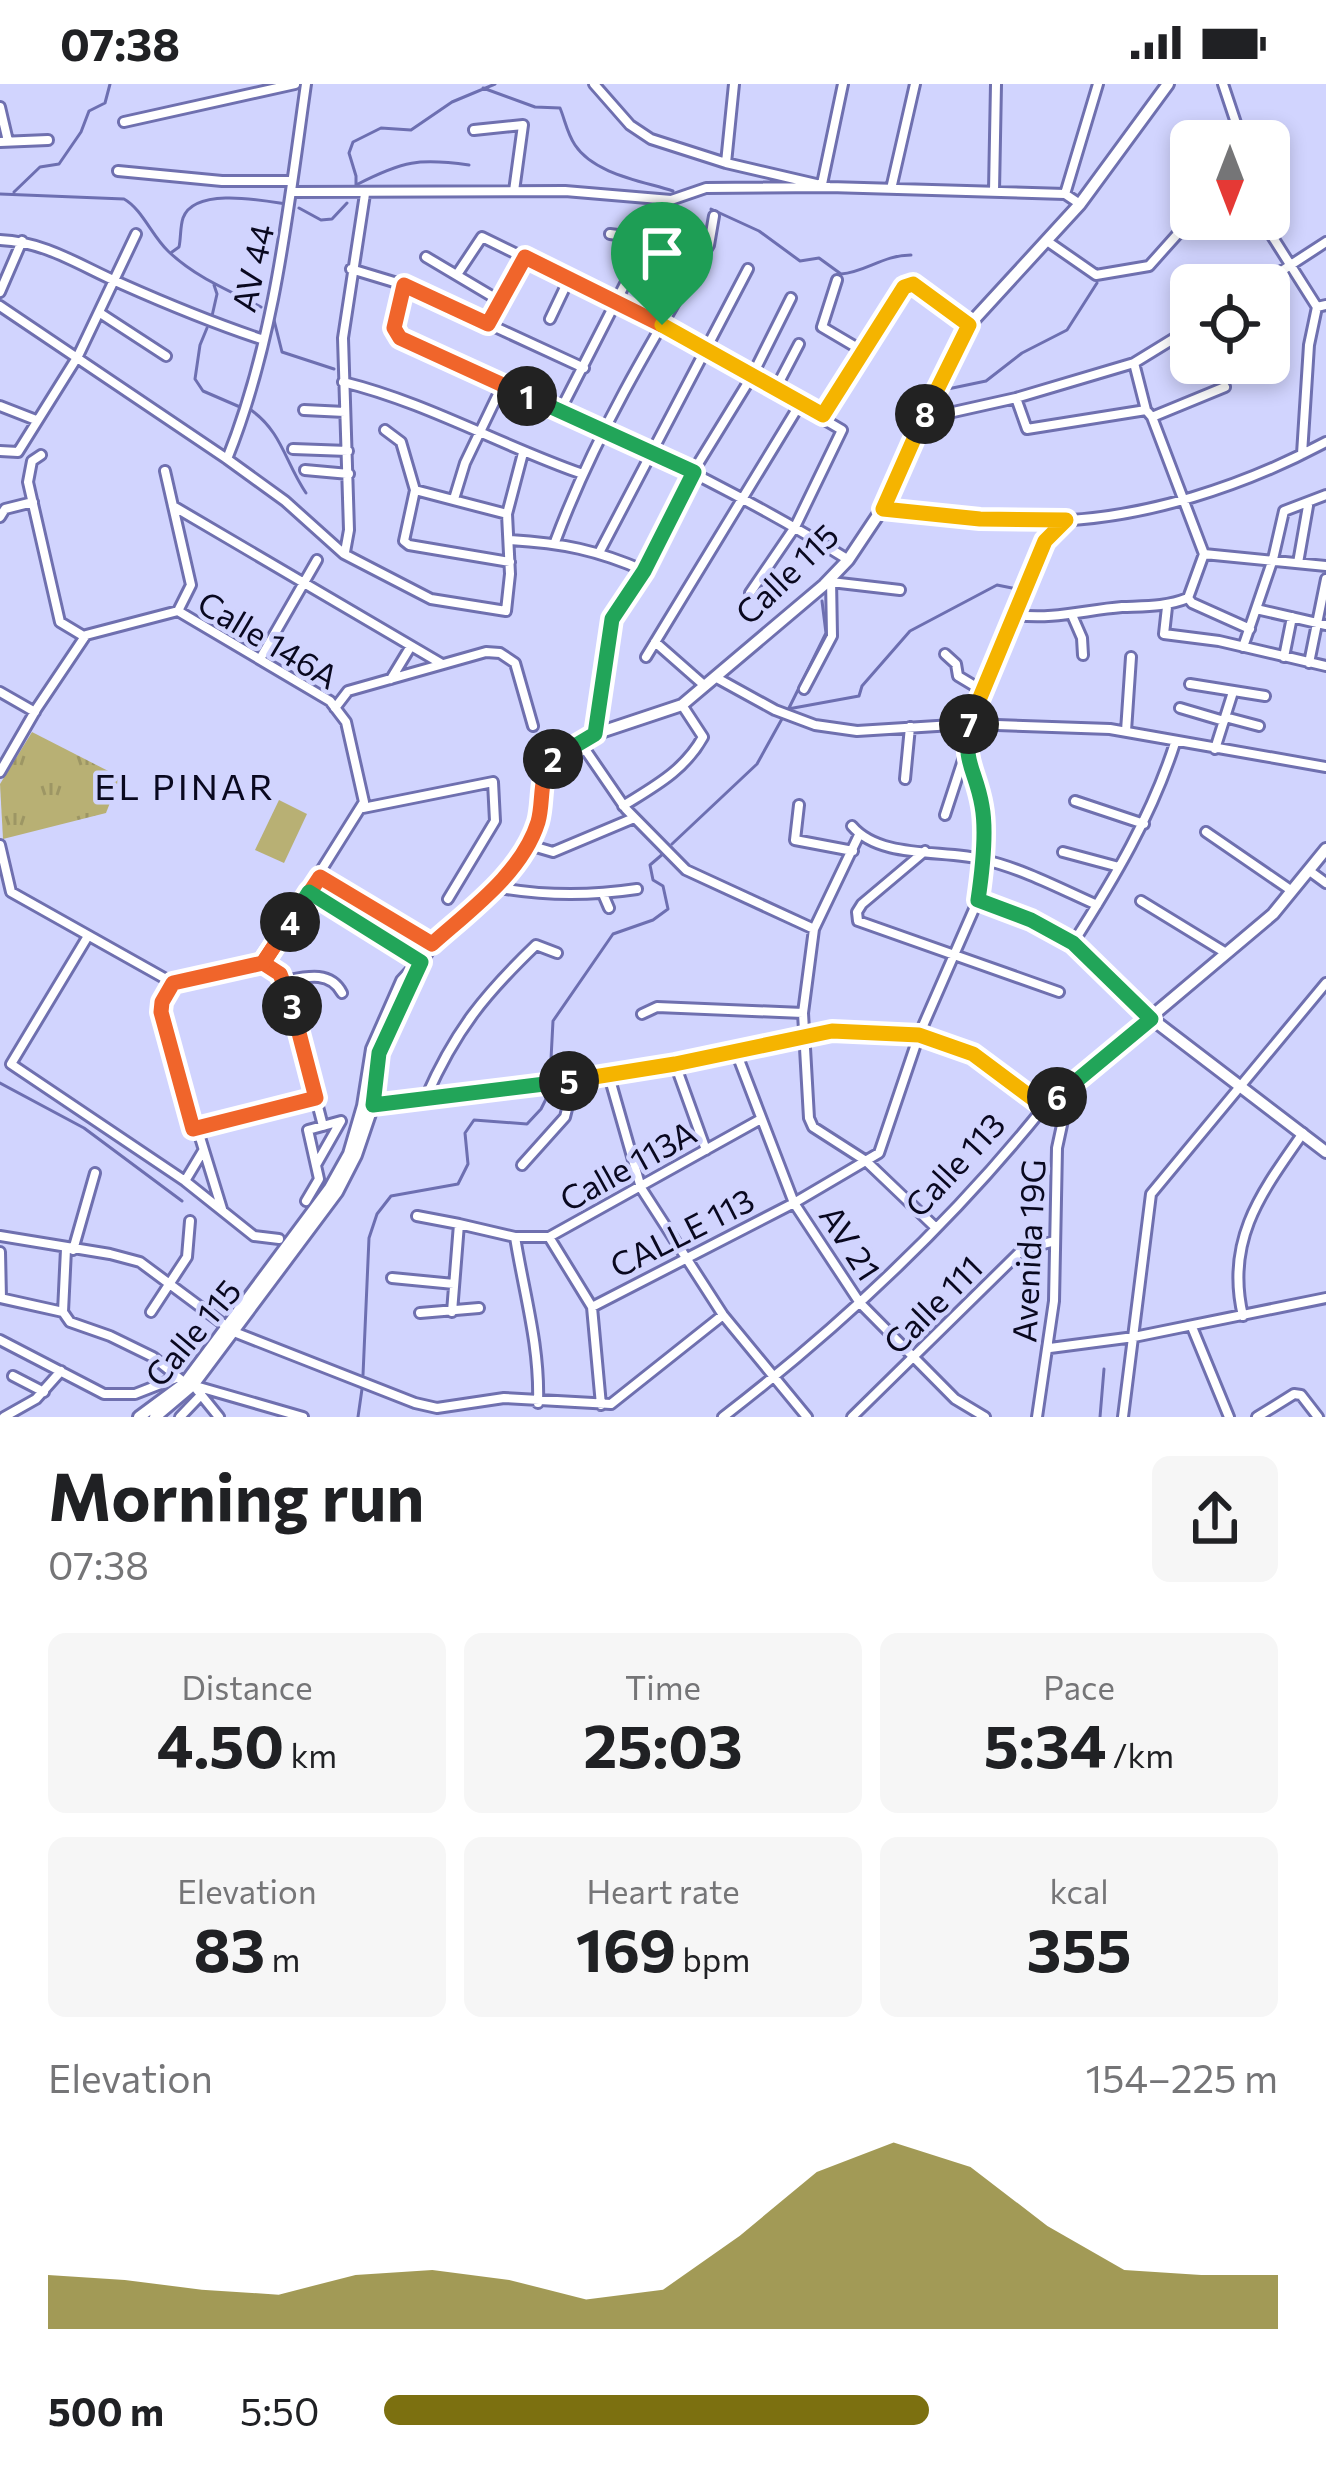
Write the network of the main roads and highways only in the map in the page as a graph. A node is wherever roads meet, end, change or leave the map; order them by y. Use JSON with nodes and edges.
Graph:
{"nodes":[{"id":1,"x":1168,"y":84,"type":"edge"},
{"id":2,"x":1326,"y":849,"type":"edge"},
{"id":3,"x":1151,"y":1019,"type":"junction"},
{"id":4,"x":368,"y":1106,"type":"junction"},
{"id":5,"x":1326,"y":1152,"type":"edge"},
{"id":6,"x":189,"y":1385,"type":"junction"},
{"id":7,"x":139,"y":1417,"type":"edge"},
{"id":8,"x":155,"y":1417,"type":"edge"}],
"edges":[{"from":1,"to":4,"type":"main road","name":"Calle 115"},
{"from":2,"to":3,"type":"main road","name":"Calle 113"},
{"from":3,"to":4,"type":"main road","name":"Calle 113"},
{"from":3,"to":5,"type":"main road"},
{"from":4,"to":6,"type":"main road","name":"Calle 115"},
{"from":6,"to":7,"type":"main road","name":"Calle 115"},
{"from":6,"to":8,"type":"main road","name":"Calle 115"}]}
